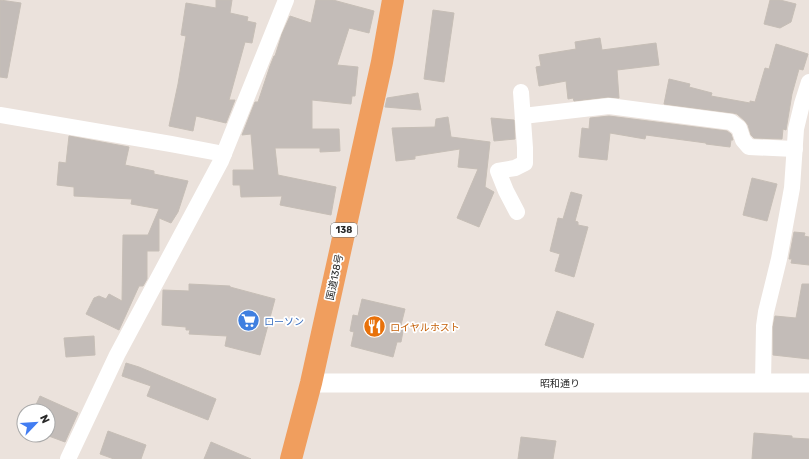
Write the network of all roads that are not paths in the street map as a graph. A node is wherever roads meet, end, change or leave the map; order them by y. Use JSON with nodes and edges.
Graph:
{"nodes":[{"id":1,"x":286,"y":0,"type":"edge"},
{"id":2,"x":393,"y":0,"type":"edge"},
{"id":3,"x":809,"y":82,"type":"edge"},
{"id":4,"x":521,"y":92,"type":"dead end"},
{"id":5,"x":0,"y":115,"type":"edge"},
{"id":6,"x":524,"y":116,"type":"junction"},
{"id":7,"x":795,"y":149,"type":"junction"},
{"id":8,"x":224,"y":154,"type":"junction"},
{"id":9,"x":517,"y":212,"type":"dead end"},
{"id":10,"x":310,"y":382,"type":"junction"},
{"id":11,"x":809,"y":382,"type":"edge"},
{"id":12,"x":763,"y":383,"type":"junction"},
{"id":13,"x":68,"y":459,"type":"edge"},
{"id":14,"x":291,"y":459,"type":"edge"}],
"edges":[{"from":1,"to":8,"type":"street"},
{"from":2,"to":10,"type":"highway","name":"国道138号","number":"138"},
{"from":3,"to":7,"type":"street"},
{"from":4,"to":6,"type":"street"},
{"from":5,"to":8,"type":"street"},
{"from":6,"to":7,"type":"street"},
{"from":6,"to":9,"type":"street"},
{"from":7,"to":12,"type":"street"},
{"from":8,"to":13,"type":"street"},
{"from":10,"to":12,"type":"street","name":"昭和通り"},
{"from":10,"to":14,"type":"highway","name":"国道138号","number":"138"},
{"from":11,"to":12,"type":"street","name":"昭和通り"}]}
